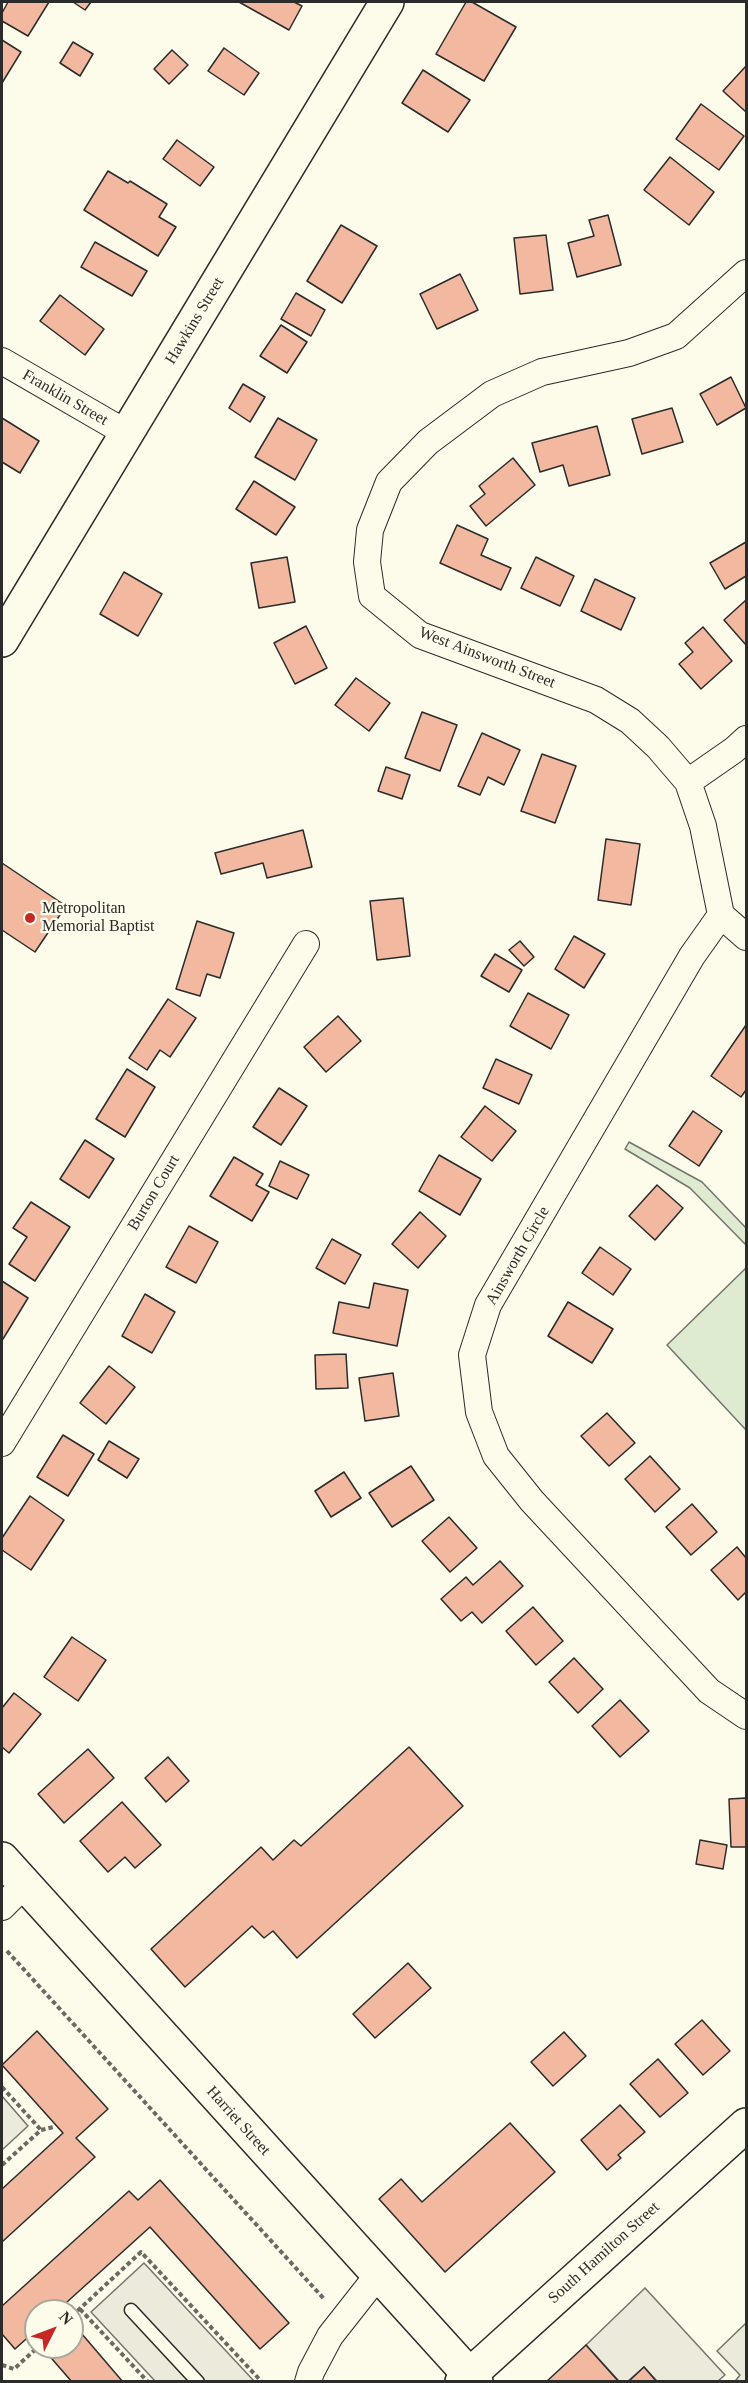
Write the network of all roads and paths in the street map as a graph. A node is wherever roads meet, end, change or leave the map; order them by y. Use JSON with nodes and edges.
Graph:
{"nodes":[{"id":1,"x":387,"y":2,"type":"edge"},
{"id":2,"x":747,"y":273,"type":"edge"},
{"id":3,"x":2,"y":361,"type":"edge"},
{"id":4,"x":128,"y":434,"type":"junction"},
{"id":5,"x":2,"y":640,"type":"edge"},
{"id":6,"x":747,"y":739,"type":"edge"},
{"id":7,"x":688,"y":782,"type":"junction"},
{"id":8,"x":721,"y":915,"type":"junction"},
{"id":9,"x":747,"y":937,"type":"edge"},
{"id":10,"x":306,"y":944,"type":"dead end"},
{"id":11,"x":2,"y":1443,"type":"edge"},
{"id":12,"x":747,"y":1716,"type":"edge"},
{"id":13,"x":2,"y":1859,"type":"edge"},
{"id":14,"x":13,"y":1896,"type":"edge"},
{"id":15,"x":7,"y":1951,"type":"dead end"},
{"id":16,"x":2,"y":2087,"type":"edge"},
{"id":17,"x":747,"y":2125,"type":"edge"},
{"id":18,"x":54,"y":2127,"type":"dead end"},
{"id":19,"x":41,"y":2130,"type":"junction"},
{"id":20,"x":2,"y":2165,"type":"edge"},
{"id":21,"x":378,"y":2275,"type":"junction"},
{"id":22,"x":84,"y":2305,"type":"edge"},
{"id":23,"x":332,"y":2306,"type":"dead end"},
{"id":24,"x":131,"y":2310,"type":"dead end"},
{"id":25,"x":84,"y":2313,"type":"edge"},
{"id":26,"x":25,"y":2359,"type":"edge"},
{"id":27,"x":2,"y":2365,"type":"edge"},
{"id":28,"x":470,"y":2379,"type":"edge"},
{"id":29,"x":148,"y":2382,"type":"edge"},
{"id":30,"x":198,"y":2382,"type":"edge"},
{"id":31,"x":262,"y":2382,"type":"edge"},
{"id":32,"x":308,"y":2382,"type":"edge"}],
"edges":[{"from":1,"to":4,"type":"street","name":"Hawkins Street"},
{"from":2,"to":7,"type":"street","name":"West Ainsworth Street"},
{"from":3,"to":4,"type":"street","name":"Franklin Street"},
{"from":4,"to":5,"type":"street","name":"Hawkins Street"},
{"from":6,"to":7,"type":"street"},
{"from":7,"to":8,"type":"street"},
{"from":8,"to":9,"type":"street"},
{"from":8,"to":12,"type":"street","name":"Ainsworth Circle"},
{"from":10,"to":11,"type":"street","name":"Burton Court"},
{"from":13,"to":14,"type":"street","name":"Harriet Street"},
{"from":14,"to":21,"type":"street","name":"Harriet Street"},
{"from":15,"to":23,"type":"path"},
{"from":16,"to":19,"type":"path"},
{"from":17,"to":28,"type":"street","name":"South Hamilton Street"},
{"from":18,"to":19,"type":"path"},
{"from":19,"to":20,"type":"path"},
{"from":21,"to":28,"type":"street","name":"Harriet Street"},
{"from":21,"to":32,"type":"street"},
{"from":22,"to":31,"type":"path"},
{"from":24,"to":30,"type":"lane"},
{"from":25,"to":29,"type":"path"},
{"from":26,"to":27,"type":"path"}]}
